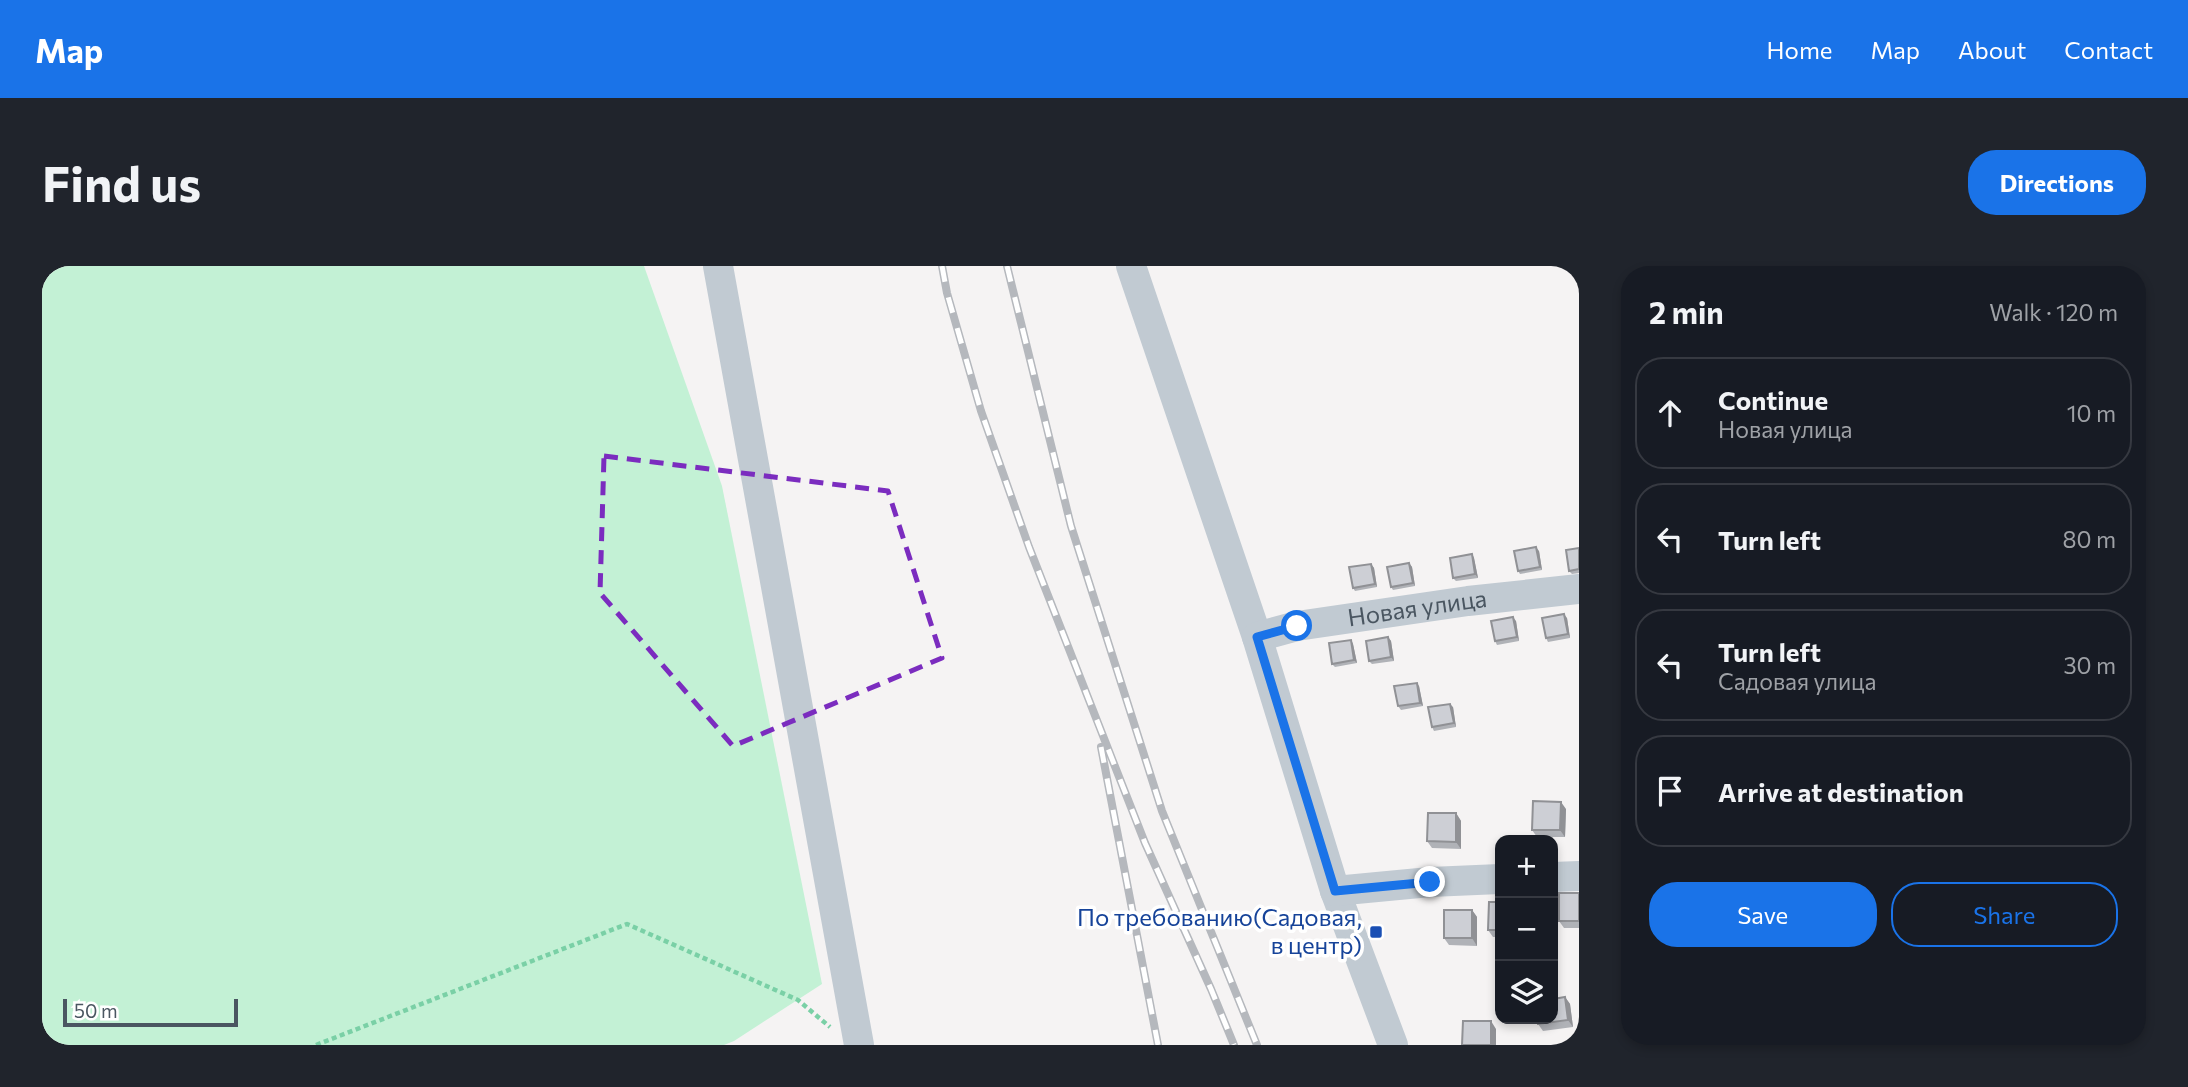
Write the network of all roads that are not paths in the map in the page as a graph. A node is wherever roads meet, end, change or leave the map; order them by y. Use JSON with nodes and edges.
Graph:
{"nodes":[{"id":1,"x":718,"y":266,"type":"edge"},
{"id":2,"x":1131,"y":266,"type":"edge"},
{"id":3,"x":1579,"y":589,"type":"edge"},
{"id":4,"x":1257,"y":637,"type":"junction"},
{"id":5,"x":1579,"y":876,"type":"edge"},
{"id":6,"x":1558,"y":877,"type":"edge"},
{"id":7,"x":1495,"y":879,"type":"edge"},
{"id":8,"x":1335,"y":891,"type":"junction"},
{"id":9,"x":850,"y":1040,"type":"edge"},
{"id":10,"x":1393,"y":1045,"type":"edge"}],
"edges":[{"from":1,"to":9,"type":"street"},
{"from":2,"to":4,"type":"street"},
{"from":3,"to":4,"type":"street","name":"Новая улица"},
{"from":4,"to":8,"type":"street"},
{"from":5,"to":6,"type":"street"},
{"from":7,"to":8,"type":"street"},
{"from":8,"to":10,"type":"street"}]}
